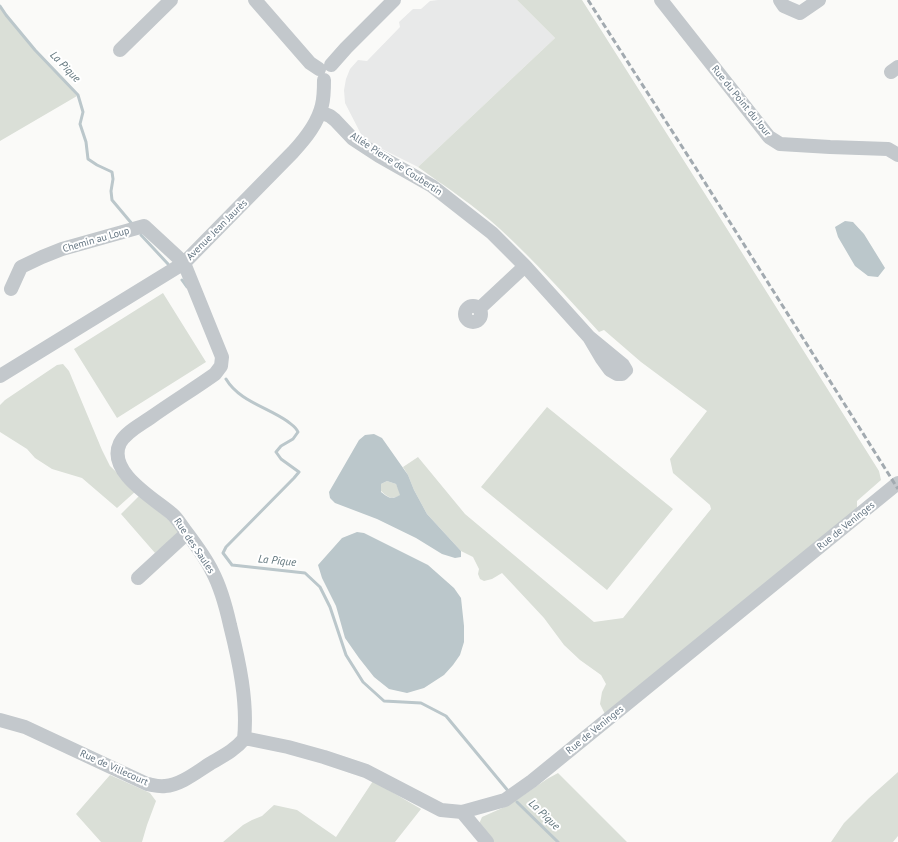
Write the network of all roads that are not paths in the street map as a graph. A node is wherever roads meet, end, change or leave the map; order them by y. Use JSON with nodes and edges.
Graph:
{"nodes":[{"id":1,"x":170,"y":0,"type":"edge"},
{"id":2,"x":255,"y":0,"type":"edge"},
{"id":3,"x":394,"y":0,"type":"edge"},
{"id":4,"x":661,"y":0,"type":"edge"},
{"id":5,"x":780,"y":0,"type":"edge"},
{"id":6,"x":819,"y":0,"type":"edge"},
{"id":7,"x":120,"y":50,"type":"dead end"},
{"id":8,"x":325,"y":71,"type":"junction"},
{"id":9,"x":320,"y":112,"type":"junction"},
{"id":10,"x":898,"y":155,"type":"edge"},
{"id":11,"x":184,"y":263,"type":"junction"},
{"id":12,"x":524,"y":266,"type":"junction"},
{"id":13,"x":11,"y":289,"type":"dead end"},
{"id":14,"x":479,"y":308,"type":"dead end"},
{"id":15,"x":589,"y":337,"type":"dead end"},
{"id":16,"x":0,"y":376,"type":"edge"},
{"id":17,"x":898,"y":483,"type":"edge"},
{"id":18,"x":187,"y":533,"type":"junction"},
{"id":19,"x":138,"y":578,"type":"dead end"},
{"id":20,"x":0,"y":720,"type":"edge"},
{"id":21,"x":244,"y":740,"type":"junction"},
{"id":22,"x":462,"y":812,"type":"junction"},
{"id":23,"x":487,"y":842,"type":"edge"}],
"edges":[{"from":1,"to":7,"type":"street"},
{"from":2,"to":8,"type":"street"},
{"from":3,"to":8,"type":"street"},
{"from":4,"to":10,"type":"street","name":"Rue du Point du Jour"},
{"from":5,"to":6,"type":"street"},
{"from":8,"to":9,"type":"street","name":"Avenue Jean Jaurès"},
{"from":9,"to":11,"type":"street","name":"Avenue Jean Jaurès"},
{"from":9,"to":12,"type":"street","name":"Allée Pierre de Coubertin"},
{"from":11,"to":13,"type":"street","name":"Chemin au Loup"},
{"from":11,"to":16,"type":"street","name":"Avenue Jean Jaurès"},
{"from":11,"to":18,"type":"street","name":"Rue des Saules"},
{"from":12,"to":14,"type":"street"},
{"from":12,"to":15,"type":"street","name":"Allée Pierre de Coubertin"},
{"from":17,"to":22,"type":"street","name":"Rue de Veninges"},
{"from":18,"to":19,"type":"street"},
{"from":18,"to":21,"type":"street","name":"Rue des Saules"},
{"from":20,"to":21,"type":"street","name":"Rue de Villecourt"},
{"from":21,"to":22,"type":"street","name":"Rue de Veninges"},
{"from":22,"to":23,"type":"street"}]}
